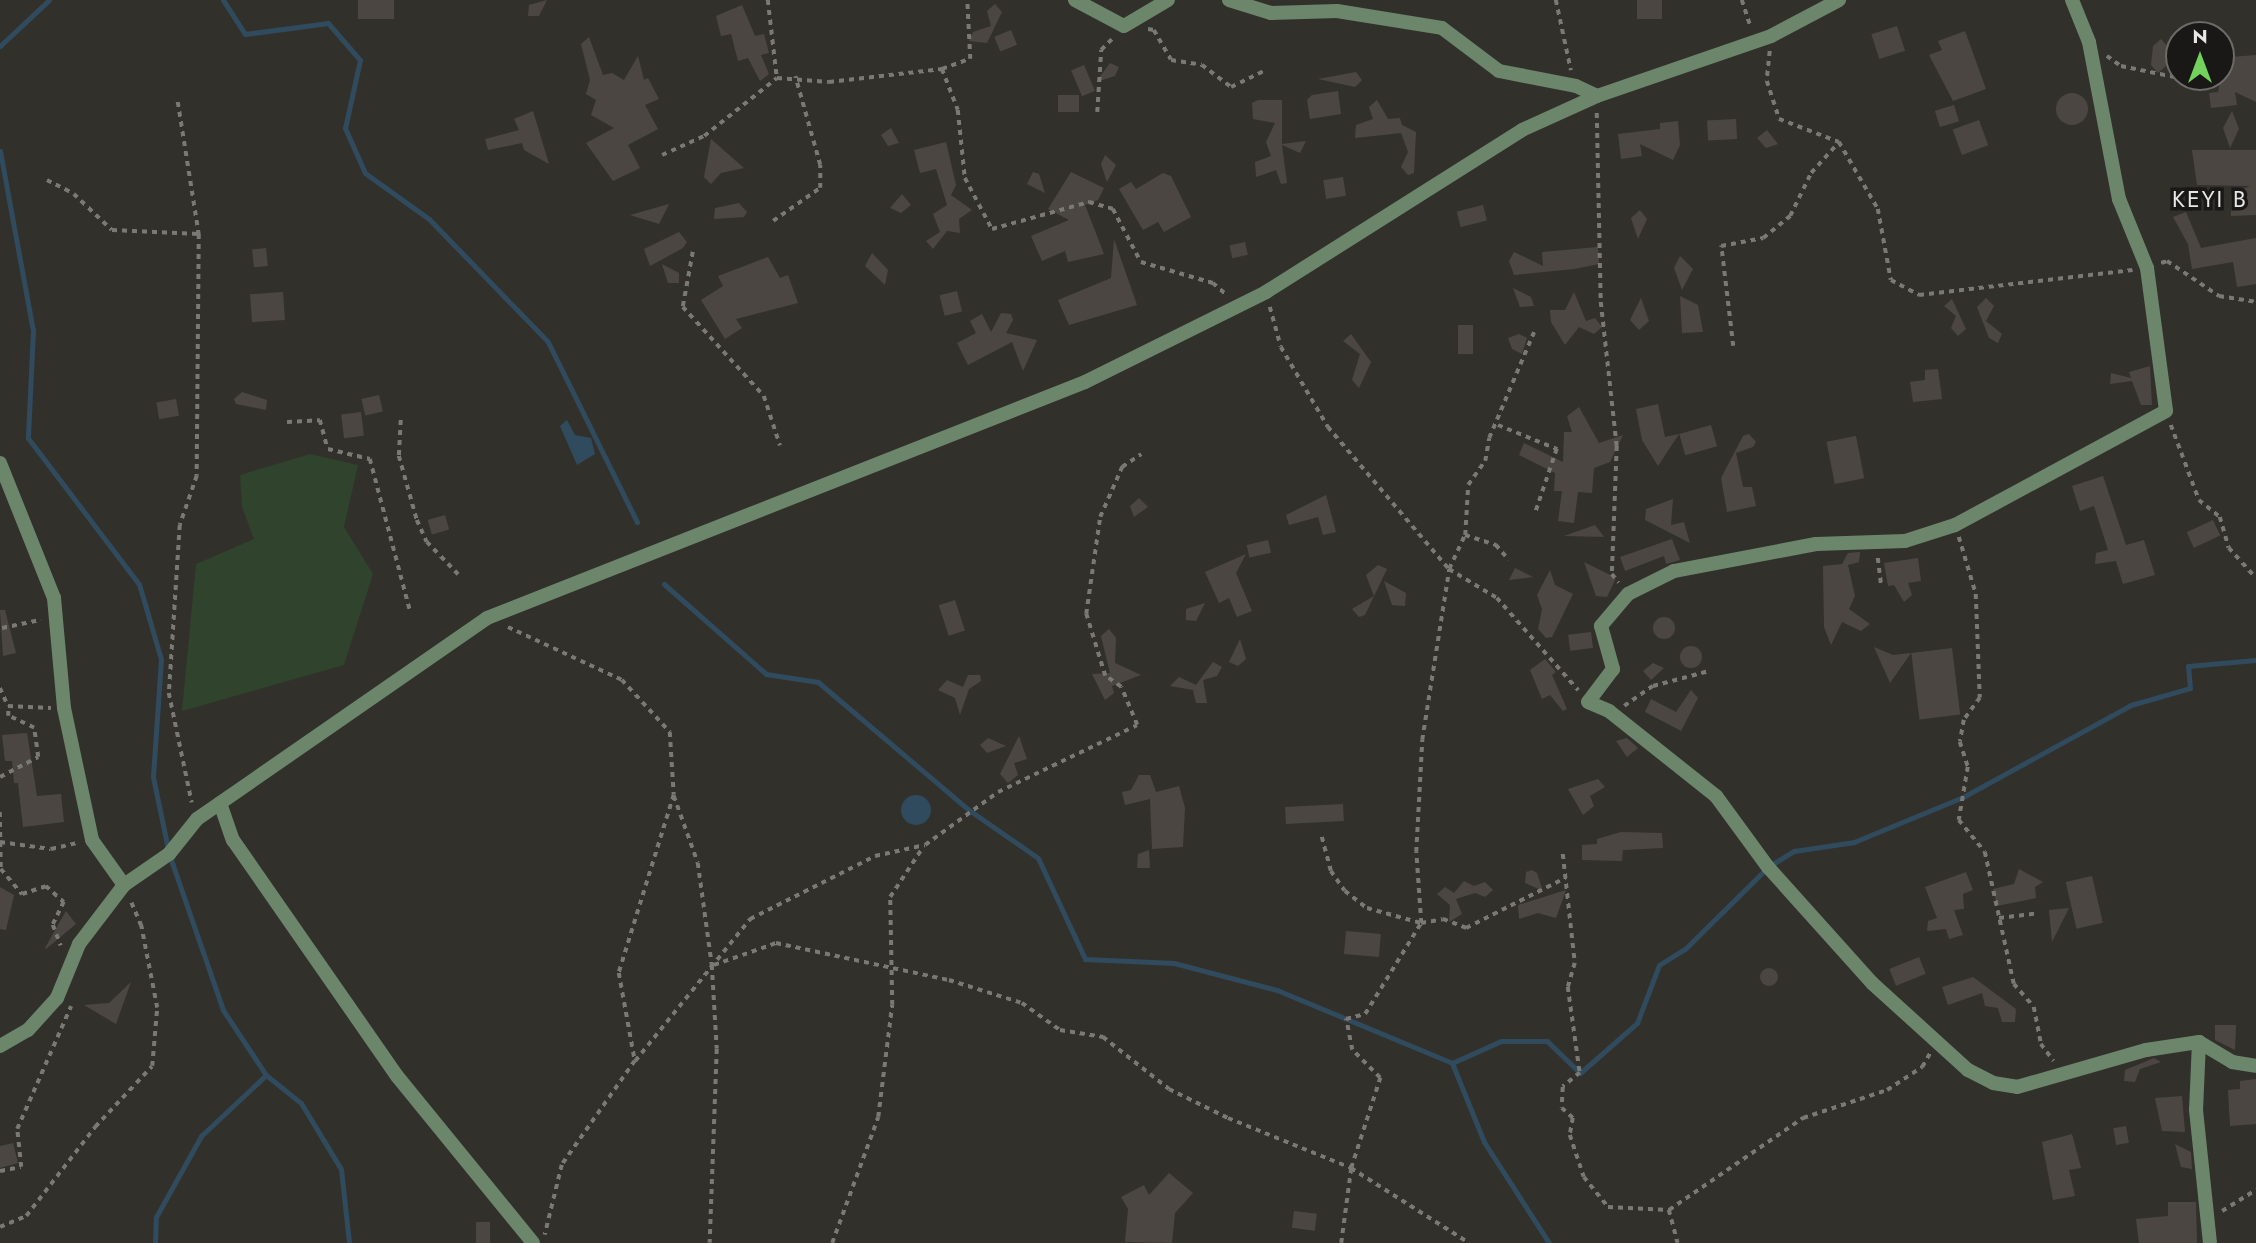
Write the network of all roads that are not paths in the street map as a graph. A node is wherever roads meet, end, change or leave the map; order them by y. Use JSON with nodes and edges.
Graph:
{"nodes":[{"id":1,"x":1075,"y":0,"type":"edge"},
{"id":2,"x":1168,"y":0,"type":"edge"},
{"id":3,"x":1229,"y":0,"type":"edge"},
{"id":4,"x":1839,"y":0,"type":"edge"},
{"id":5,"x":2072,"y":0,"type":"edge"},
{"id":6,"x":1597,"y":96,"type":"junction"},
{"id":7,"x":0,"y":463,"type":"edge"},
{"id":8,"x":220,"y":803,"type":"junction"},
{"id":9,"x":124,"y":885,"type":"junction"},
{"id":10,"x":2199,"y":1042,"type":"junction"},
{"id":11,"x":0,"y":1046,"type":"edge"},
{"id":12,"x":2256,"y":1066,"type":"edge"},
{"id":13,"x":533,"y":1243,"type":"edge"},
{"id":14,"x":2210,"y":1243,"type":"edge"}],
"edges":[{"from":1,"to":2,"type":"street"},
{"from":3,"to":6,"type":"street"},
{"from":4,"to":6,"type":"street"},
{"from":5,"to":10,"type":"street"},
{"from":6,"to":8,"type":"street"},
{"from":7,"to":9,"type":"street"},
{"from":8,"to":9,"type":"street"},
{"from":8,"to":13,"type":"street"},
{"from":9,"to":11,"type":"street"},
{"from":10,"to":12,"type":"street"},
{"from":10,"to":14,"type":"street"}]}
